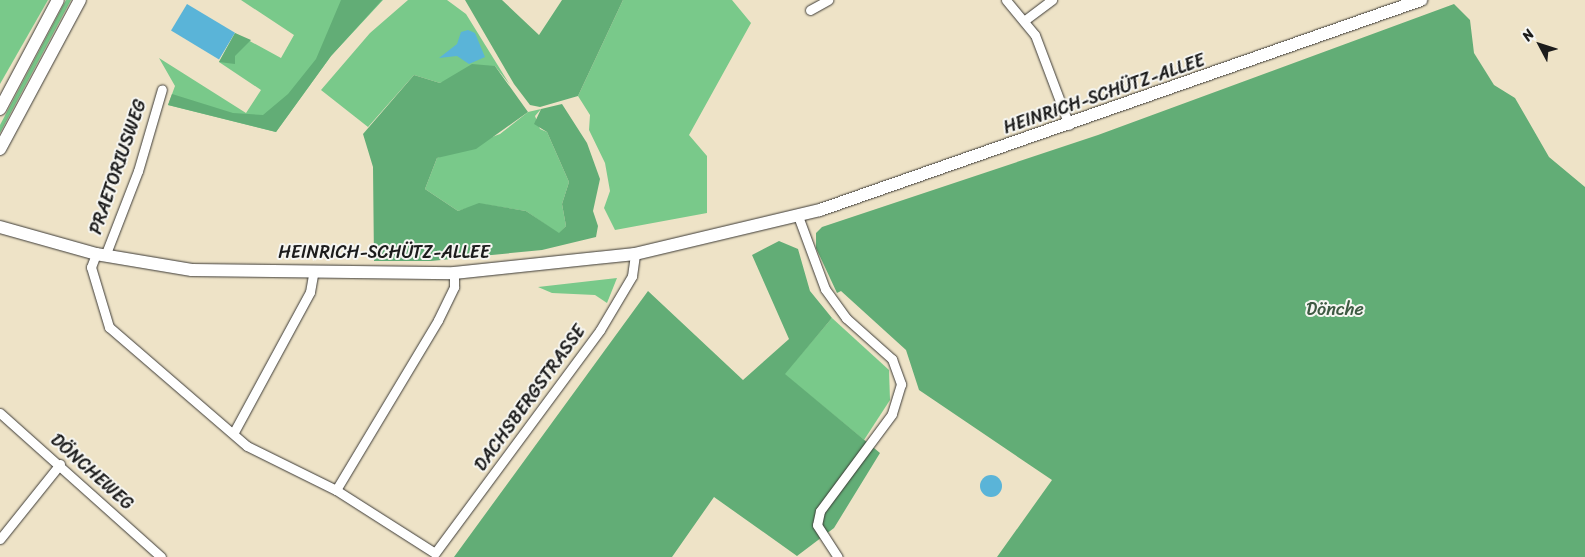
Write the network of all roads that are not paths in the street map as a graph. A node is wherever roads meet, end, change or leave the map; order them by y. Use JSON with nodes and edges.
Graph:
{"nodes":[{"id":1,"x":58,"y":0,"type":"edge"},
{"id":2,"x":80,"y":0,"type":"edge"},
{"id":3,"x":1006,"y":0,"type":"edge"},
{"id":4,"x":1052,"y":0,"type":"edge"},
{"id":5,"x":1420,"y":0,"type":"edge"},
{"id":6,"x":825,"y":1,"type":"edge"},
{"id":7,"x":810,"y":10,"type":"dead end"},
{"id":8,"x":1025,"y":20,"type":"junction"},
{"id":9,"x":162,"y":89,"type":"dead end"},
{"id":10,"x":0,"y":109,"type":"edge"},
{"id":11,"x":1069,"y":126,"type":"junction"},
{"id":12,"x":0,"y":149,"type":"edge"},
{"id":13,"x":798,"y":216,"type":"junction"},
{"id":14,"x":0,"y":227,"type":"edge"},
{"id":15,"x":635,"y":254,"type":"junction"},
{"id":16,"x":100,"y":255,"type":"junction"},
{"id":17,"x":314,"y":270,"type":"junction"},
{"id":18,"x":454,"y":273,"type":"junction"},
{"id":19,"x":0,"y":413,"type":"edge"},
{"id":20,"x":234,"y":432,"type":"junction"},
{"id":21,"x":60,"y":464,"type":"junction"},
{"id":22,"x":336,"y":490,"type":"junction"},
{"id":23,"x":0,"y":538,"type":"edge"},
{"id":24,"x":151,"y":553,"type":"edge"},
{"id":25,"x":435,"y":553,"type":"joint"},
{"id":26,"x":161,"y":557,"type":"edge"},
{"id":27,"x":838,"y":557,"type":"edge"}],
"edges":[{"from":1,"to":10,"type":"main road"},
{"from":2,"to":12,"type":"main road"},
{"from":3,"to":8,"type":"street"},
{"from":4,"to":8,"type":"street"},
{"from":5,"to":11,"type":"main road","name":"HEINRICH-SCHÜTZ-ALLEE"},
{"from":6,"to":7,"type":"street"},
{"from":8,"to":11,"type":"street"},
{"from":9,"to":16,"type":"street","name":"PRAETORIUSWEG"},
{"from":11,"to":13,"type":"main road","name":"HEINRICH-SCHÜTZ-ALLEE"},
{"from":13,"to":15,"type":"main road","name":"HEINRICH-SCHÜTZ-ALLEE"},
{"from":13,"to":27,"type":"street"},
{"from":14,"to":16,"type":"main road","name":"HEINRICH-SCHÜTZ-ALLEE"},
{"from":15,"to":18,"type":"main road","name":"HEINRICH-SCHÜTZ-ALLEE"},
{"from":15,"to":25,"type":"street","name":"DACHSBERGSTRASSE"},
{"from":16,"to":17,"type":"main road","name":"HEINRICH-SCHÜTZ-ALLEE"},
{"from":16,"to":20,"type":"street","name":"PRAETORIUSWEG"},
{"from":17,"to":18,"type":"main road","name":"HEINRICH-SCHÜTZ-ALLEE"},
{"from":17,"to":20,"type":"street"},
{"from":18,"to":22,"type":"street"},
{"from":19,"to":21,"type":"street","name":"DÖNCHEWEG"},
{"from":20,"to":22,"type":"street","name":"PRAETORIUSWEG"},
{"from":21,"to":23,"type":"street"},
{"from":21,"to":24,"type":"street","name":"DÖNCHEWEG"},
{"from":22,"to":25,"type":"street","name":"PRAETORIUSWEG"},
{"from":24,"to":26,"type":"street","name":"DÖNCHEWEG"}]}
